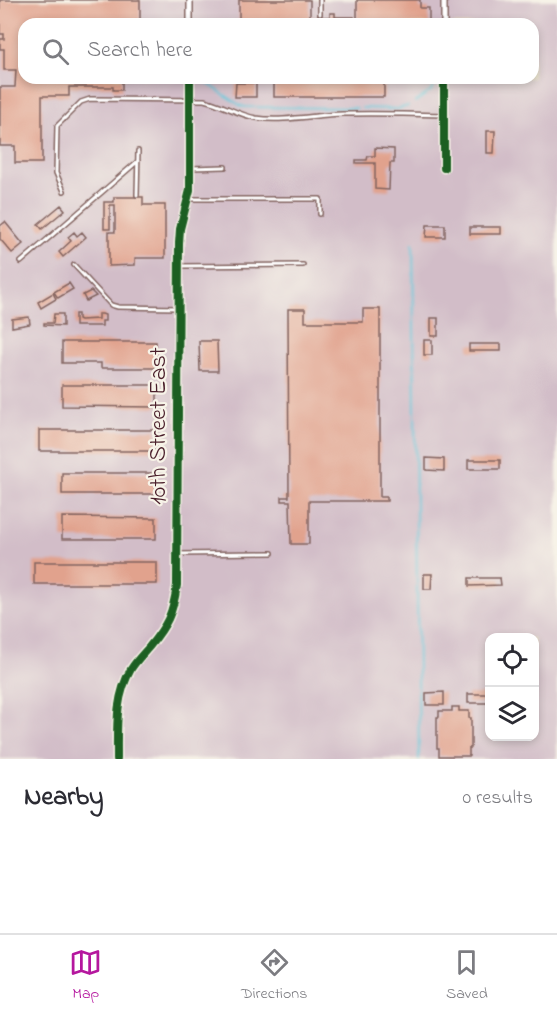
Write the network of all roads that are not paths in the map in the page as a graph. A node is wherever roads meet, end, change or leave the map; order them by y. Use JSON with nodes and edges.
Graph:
{"nodes":[{"id":1,"x":190,"y":0,"type":"edge"},
{"id":2,"x":320,"y":0,"type":"edge"},
{"id":3,"x":444,"y":0,"type":"edge"},
{"id":4,"x":320,"y":14,"type":"dead end"},
{"id":5,"x":190,"y":18,"type":"edge"},
{"id":6,"x":444,"y":18,"type":"edge"},
{"id":7,"x":190,"y":84,"type":"edge"},
{"id":8,"x":444,"y":84,"type":"edge"},
{"id":9,"x":190,"y":100,"type":"junction"},
{"id":10,"x":444,"y":115,"type":"junction"},
{"id":11,"x":138,"y":151,"type":"dead end"},
{"id":12,"x":138,"y":161,"type":"junction"},
{"id":13,"x":225,"y":167,"type":"dead end"},
{"id":14,"x":190,"y":168,"type":"junction"},
{"id":15,"x":444,"y":168,"type":"dead end"},
{"id":16,"x":64,"y":191,"type":"dead end"},
{"id":17,"x":137,"y":195,"type":"dead end"},
{"id":18,"x":188,"y":199,"type":"junction"},
{"id":19,"x":320,"y":214,"type":"dead end"},
{"id":20,"x":21,"y":261,"type":"dead end"},
{"id":21,"x":74,"y":265,"type":"dead end"},
{"id":22,"x":303,"y":265,"type":"dead end"},
{"id":23,"x":179,"y":266,"type":"junction"},
{"id":24,"x":178,"y":308,"type":"junction"},
{"id":25,"x":272,"y":553,"type":"dead end"},
{"id":26,"x":178,"y":554,"type":"junction"},
{"id":27,"x":117,"y":759,"type":"edge"}],
"edges":[{"from":1,"to":5,"type":"street"},
{"from":2,"to":4,"type":"lane"},
{"from":3,"to":6,"type":"street"},
{"from":7,"to":9,"type":"street","name":"10th Street East"},
{"from":8,"to":10,"type":"street"},
{"from":9,"to":10,"type":"lane"},
{"from":9,"to":14,"type":"street","name":"10th Street East"},
{"from":9,"to":16,"type":"lane"},
{"from":10,"to":15,"type":"street"},
{"from":11,"to":12,"type":"lane"},
{"from":12,"to":17,"type":"lane"},
{"from":12,"to":20,"type":"lane"},
{"from":13,"to":14,"type":"lane"},
{"from":14,"to":18,"type":"street","name":"10th Street East"},
{"from":18,"to":19,"type":"lane"},
{"from":18,"to":23,"type":"street","name":"10th Street East"},
{"from":21,"to":24,"type":"lane"},
{"from":22,"to":23,"type":"lane"},
{"from":23,"to":24,"type":"street","name":"10th Street East"},
{"from":24,"to":26,"type":"street","name":"10th Street East"},
{"from":25,"to":26,"type":"lane"},
{"from":26,"to":27,"type":"street","name":"10th Street East"}]}
